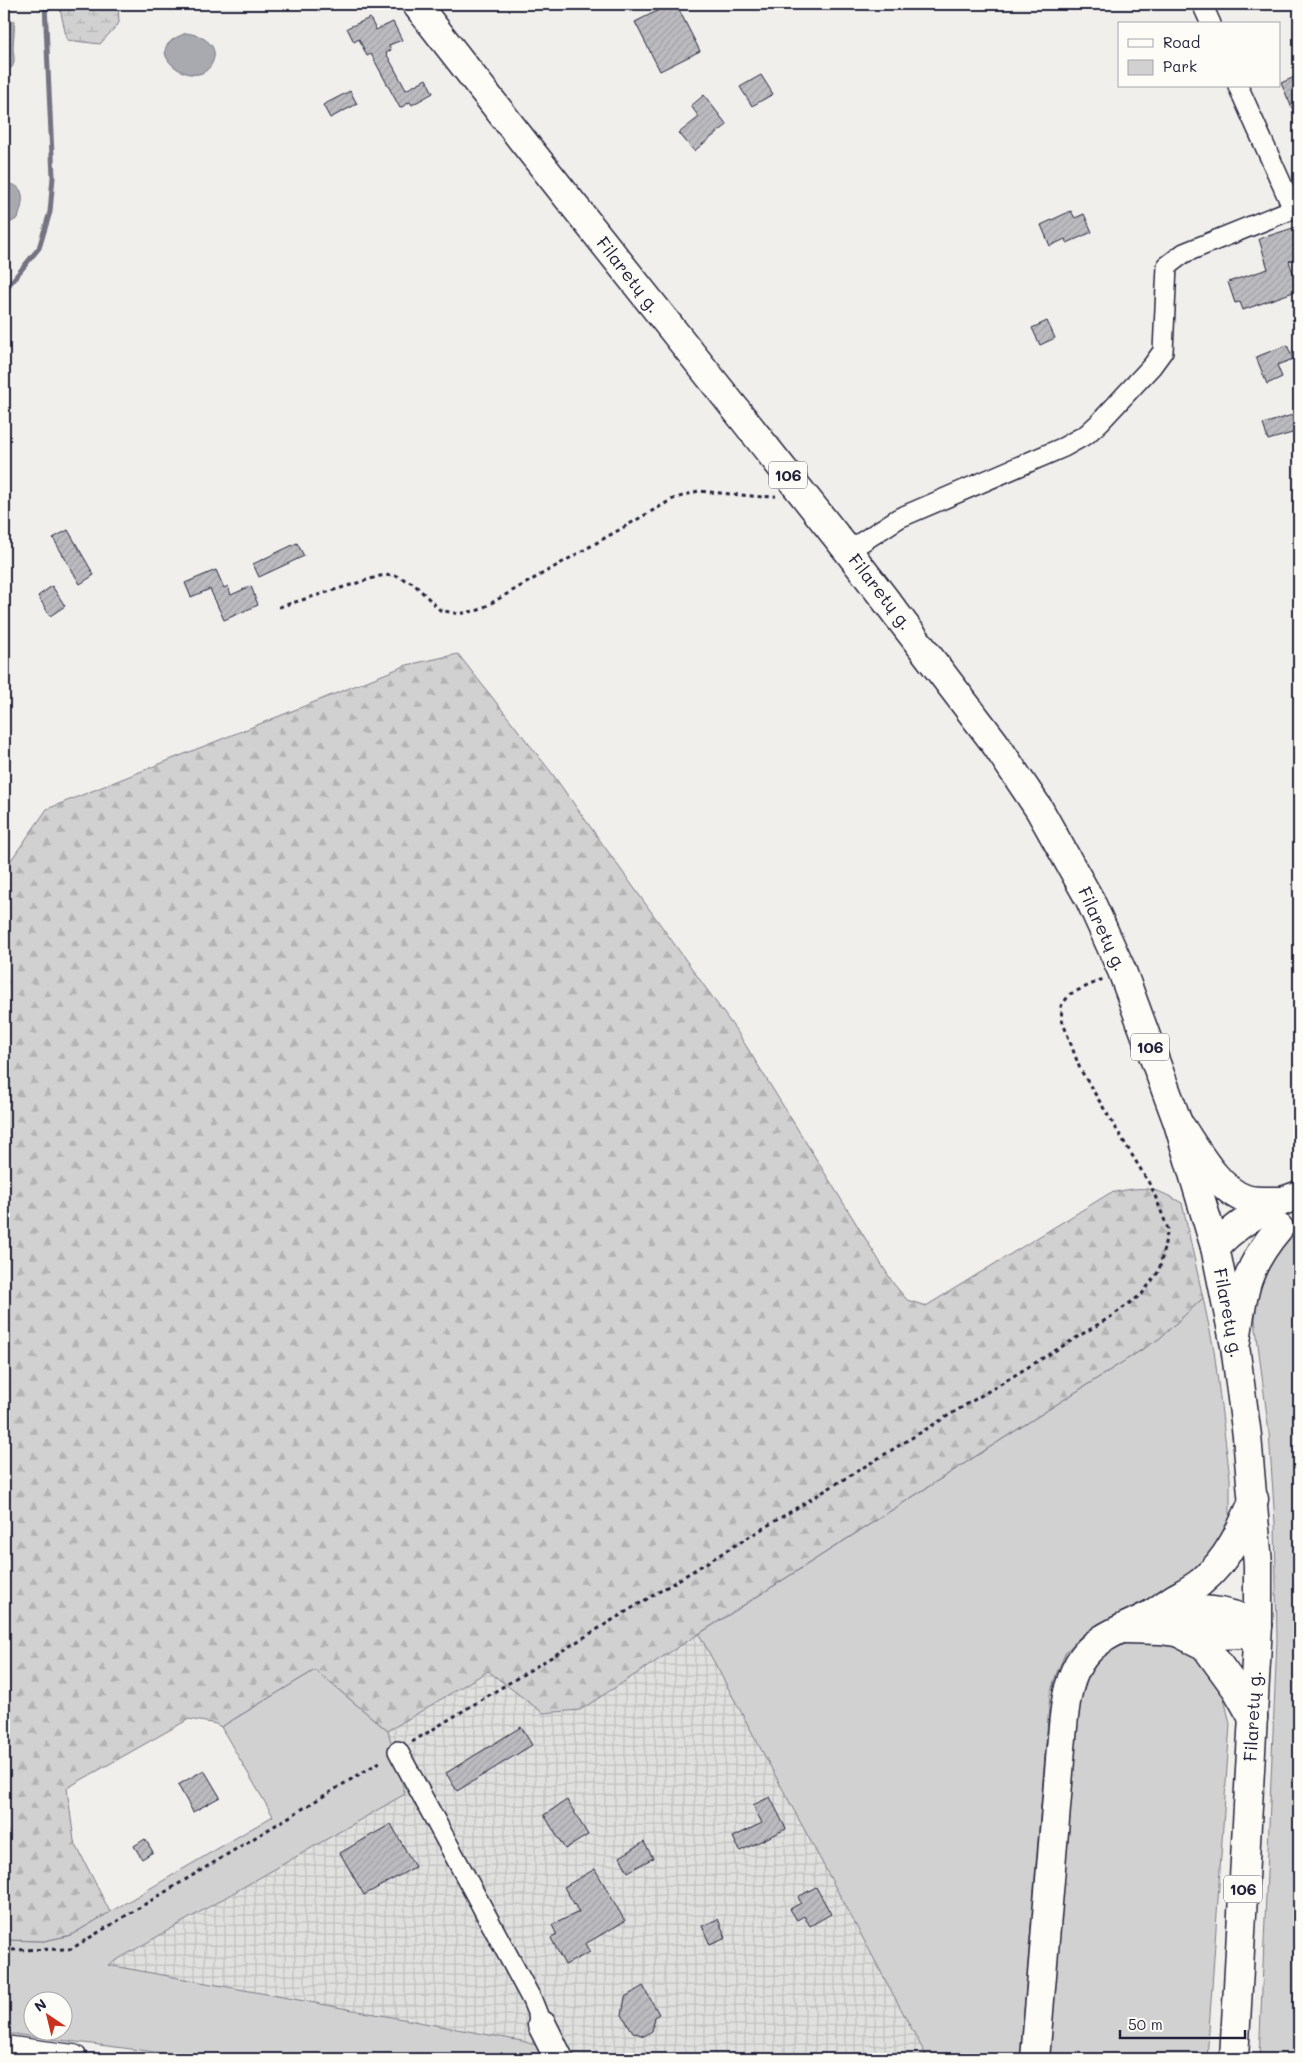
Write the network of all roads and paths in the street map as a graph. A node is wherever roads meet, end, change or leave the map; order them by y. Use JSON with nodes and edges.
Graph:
{"nodes":[{"id":1,"x":416,"y":4,"type":"edge"},
{"id":2,"x":1202,"y":4,"type":"edge"},
{"id":3,"x":1210,"y":22,"type":"edge"},
{"id":4,"x":1239,"y":88,"type":"edge"},
{"id":5,"x":798,"y":488,"type":"junction"},
{"id":6,"x":848,"y":551,"type":"junction"},
{"id":7,"x":279,"y":607,"type":"dead end"},
{"id":8,"x":1122,"y":971,"type":"junction"},
{"id":9,"x":1178,"y":1123,"type":"junction"},
{"id":10,"x":1293,"y":1201,"type":"edge"},
{"id":11,"x":1279,"y":1228,"type":"junction"},
{"id":12,"x":1215,"y":1247,"type":"junction"},
{"id":13,"x":1235,"y":1346,"type":"junction"},
{"id":14,"x":1254,"y":1499,"type":"junction"},
{"id":15,"x":1151,"y":1614,"type":"junction"},
{"id":16,"x":1258,"y":1625,"type":"junction"},
{"id":17,"x":1119,"y":1629,"type":"junction"},
{"id":18,"x":1178,"y":1633,"type":"junction"},
{"id":19,"x":1253,"y":1718,"type":"junction"},
{"id":20,"x":398,"y":1750,"type":"junction"},
{"id":21,"x":4,"y":1950,"type":"edge"},
{"id":22,"x":542,"y":2025,"type":"junction"},
{"id":23,"x":4,"y":2050,"type":"edge"},
{"id":24,"x":73,"y":2059,"type":"edge"},
{"id":25,"x":536,"y":2059,"type":"edge"},
{"id":26,"x":559,"y":2059,"type":"edge"},
{"id":27,"x":1035,"y":2059,"type":"edge"},
{"id":28,"x":1234,"y":2059,"type":"edge"}],
"edges":[{"from":1,"to":5,"type":"main road","name":"Filaretų g.","number":"106"},
{"from":2,"to":3,"type":"street"},
{"from":4,"to":6,"type":"street"},
{"from":5,"to":6,"type":"main road","name":"Filaretų g.","number":"106"},
{"from":5,"to":7,"type":"path"},
{"from":6,"to":8,"type":"main road","name":"Filaretų g.","number":"106"},
{"from":8,"to":9,"type":"main road","name":"Filaretų g.","number":"106"},
{"from":8,"to":20,"type":"path"},
{"from":9,"to":10,"type":"main road"},
{"from":9,"to":12,"type":"main road","name":"Filaretų g.","number":"106"},
{"from":10,"to":11,"type":"main road"},
{"from":10,"to":12,"type":"main road"},
{"from":11,"to":12,"type":"main road"},
{"from":11,"to":13,"type":"main road"},
{"from":12,"to":13,"type":"main road","name":"Filaretų g.","number":"106"},
{"from":13,"to":14,"type":"main road","name":"Filaretų g.","number":"106"},
{"from":14,"to":15,"type":"main road"},
{"from":14,"to":16,"type":"main road","name":"Filaretų g.","number":"106"},
{"from":15,"to":16,"type":"main road"},
{"from":15,"to":17,"type":"main road"},
{"from":16,"to":18,"type":"main road"},
{"from":16,"to":19,"type":"main road","name":"Filaretų g.","number":"106"},
{"from":17,"to":18,"type":"main road"},
{"from":17,"to":27,"type":"main road"},
{"from":18,"to":19,"type":"main road"},
{"from":19,"to":28,"type":"main road","name":"Filaretų g.","number":"106"},
{"from":20,"to":21,"type":"path"},
{"from":20,"to":22,"type":"street"},
{"from":22,"to":25,"type":"main road"},
{"from":22,"to":26,"type":"main road"},
{"from":23,"to":24,"type":"main road"}]}
